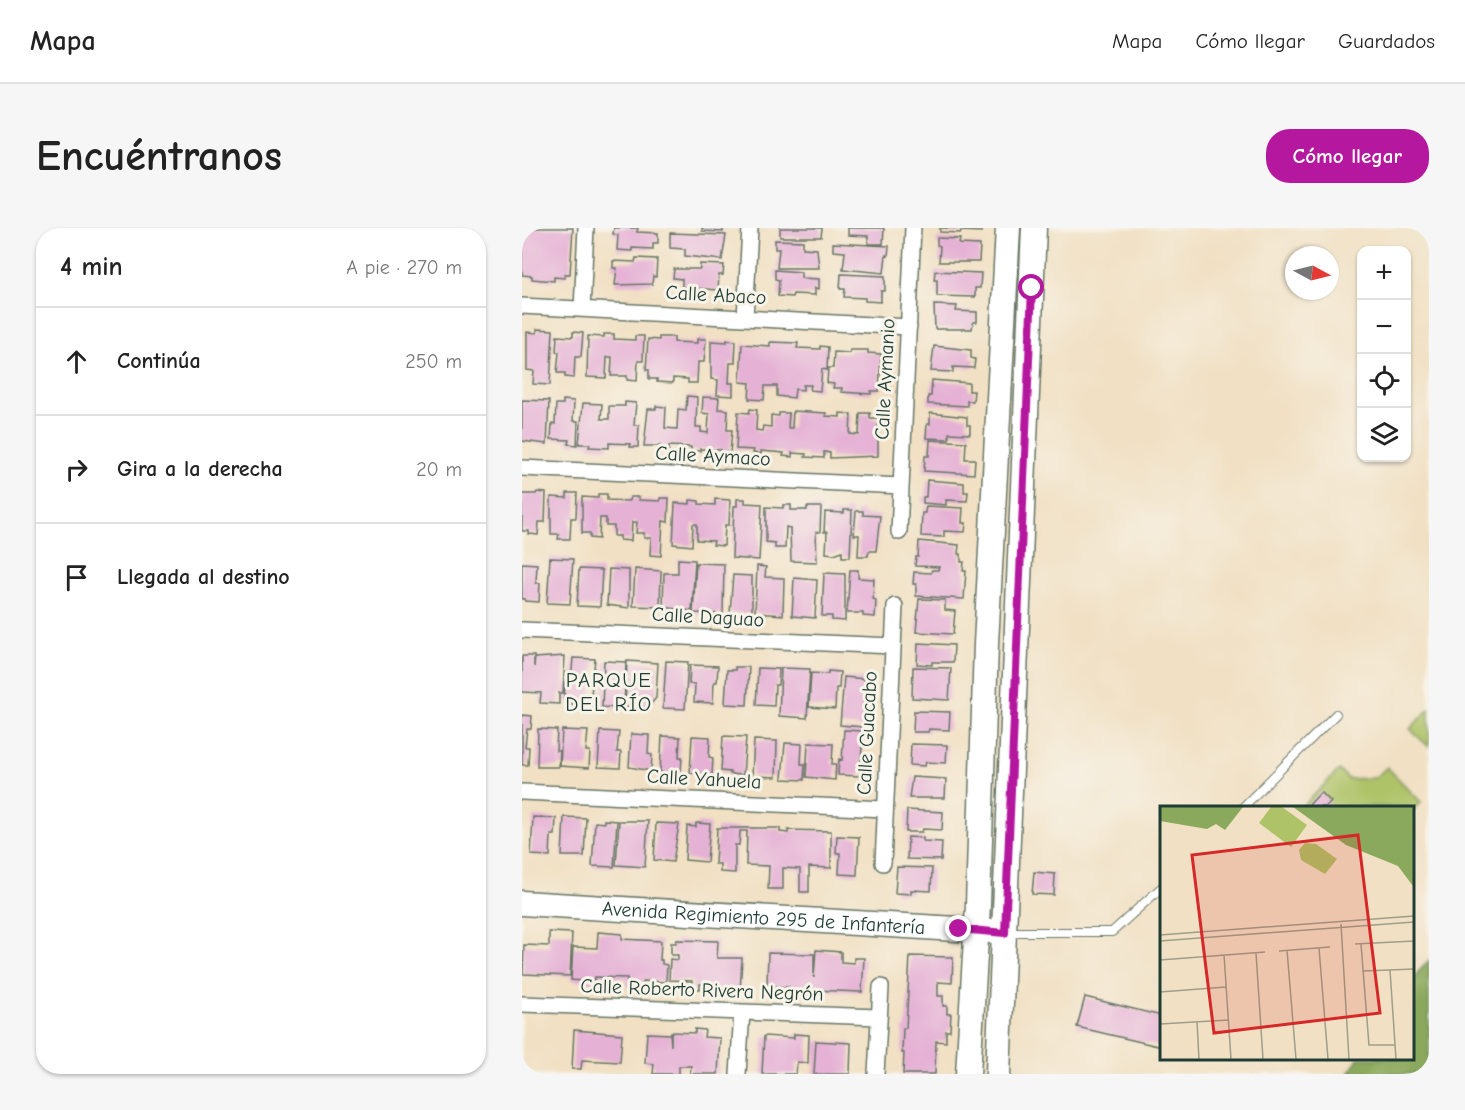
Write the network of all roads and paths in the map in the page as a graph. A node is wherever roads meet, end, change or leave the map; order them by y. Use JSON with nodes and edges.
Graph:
{"nodes":[{"id":1,"x":586,"y":228,"type":"edge"},
{"id":2,"x":750,"y":228,"type":"edge"},
{"id":3,"x":913,"y":228,"type":"edge"},
{"id":4,"x":1008,"y":228,"type":"edge"},
{"id":5,"x":1034,"y":228,"type":"edge"},
{"id":6,"x":522,"y":306,"type":"edge"},
{"id":7,"x":582,"y":309,"type":"junction"},
{"id":8,"x":745,"y":318,"type":"junction"},
{"id":9,"x":909,"y":327,"type":"junction"},
{"id":10,"x":522,"y":468,"type":"edge"},
{"id":11,"x":901,"y":486,"type":"junction"},
{"id":12,"x":899,"y":532,"type":"dead end"},
{"id":13,"x":895,"y":606,"type":"dead end"},
{"id":14,"x":522,"y":630,"type":"edge"},
{"id":15,"x":893,"y":646,"type":"junction"},
{"id":16,"x":1336,"y":714,"type":"dead end"},
{"id":17,"x":522,"y":792,"type":"edge"},
{"id":18,"x":1244,"y":806,"type":"edge"},
{"id":19,"x":884,"y":809,"type":"junction"},
{"id":20,"x":883,"y":864,"type":"dead end"},
{"id":21,"x":1160,"y":889,"type":"edge"},
{"id":22,"x":522,"y":903,"type":"edge"},
{"id":23,"x":975,"y":930,"type":"junction"},
{"id":24,"x":1005,"y":933,"type":"junction"},
{"id":25,"x":881,"y":987,"type":"dead end"},
{"id":26,"x":522,"y":1004,"type":"edge"},
{"id":27,"x":742,"y":1012,"type":"junction"},
{"id":28,"x":879,"y":1017,"type":"junction"},
{"id":29,"x":738,"y":1074,"type":"edge"},
{"id":30,"x":876,"y":1074,"type":"edge"},
{"id":31,"x":968,"y":1074,"type":"edge"},
{"id":32,"x":998,"y":1074,"type":"edge"}],
"edges":[{"from":1,"to":7,"type":"street"},
{"from":2,"to":8,"type":"street"},
{"from":3,"to":9,"type":"street","name":"Calle Aymanio"},
{"from":4,"to":23,"type":"main road"},
{"from":5,"to":24,"type":"main road"},
{"from":6,"to":7,"type":"street","name":"Calle Abaco"},
{"from":7,"to":8,"type":"street","name":"Calle Abaco"},
{"from":8,"to":9,"type":"street","name":"Calle Abaco"},
{"from":9,"to":11,"type":"street","name":"Calle Aymanio"},
{"from":10,"to":11,"type":"street","name":"Calle Aymaco"},
{"from":11,"to":12,"type":"street","name":"Calle Aymanio"},
{"from":13,"to":15,"type":"street","name":"Calle Guacabo"},
{"from":14,"to":15,"type":"street","name":"Calle Daguao"},
{"from":15,"to":19,"type":"street","name":"Calle Guacabo"},
{"from":16,"to":18,"type":"lane"},
{"from":17,"to":19,"type":"street","name":"Calle Yahuela"},
{"from":19,"to":20,"type":"street","name":"Calle Guacabo"},
{"from":21,"to":24,"type":"lane"},
{"from":22,"to":23,"type":"main road","name":"Avenida Regimiento 295 de Infantería"},
{"from":23,"to":24,"type":"main road","name":"Avenida Regimiento 295 de Infantería"},
{"from":23,"to":31,"type":"main road"},
{"from":24,"to":32,"type":"main road"},
{"from":25,"to":28,"type":"street"},
{"from":26,"to":27,"type":"street","name":"Calle Roberto Rivera Negrón"},
{"from":27,"to":28,"type":"street","name":"Calle Roberto Rivera Negrón"},
{"from":27,"to":29,"type":"street"},
{"from":28,"to":30,"type":"street"}]}
